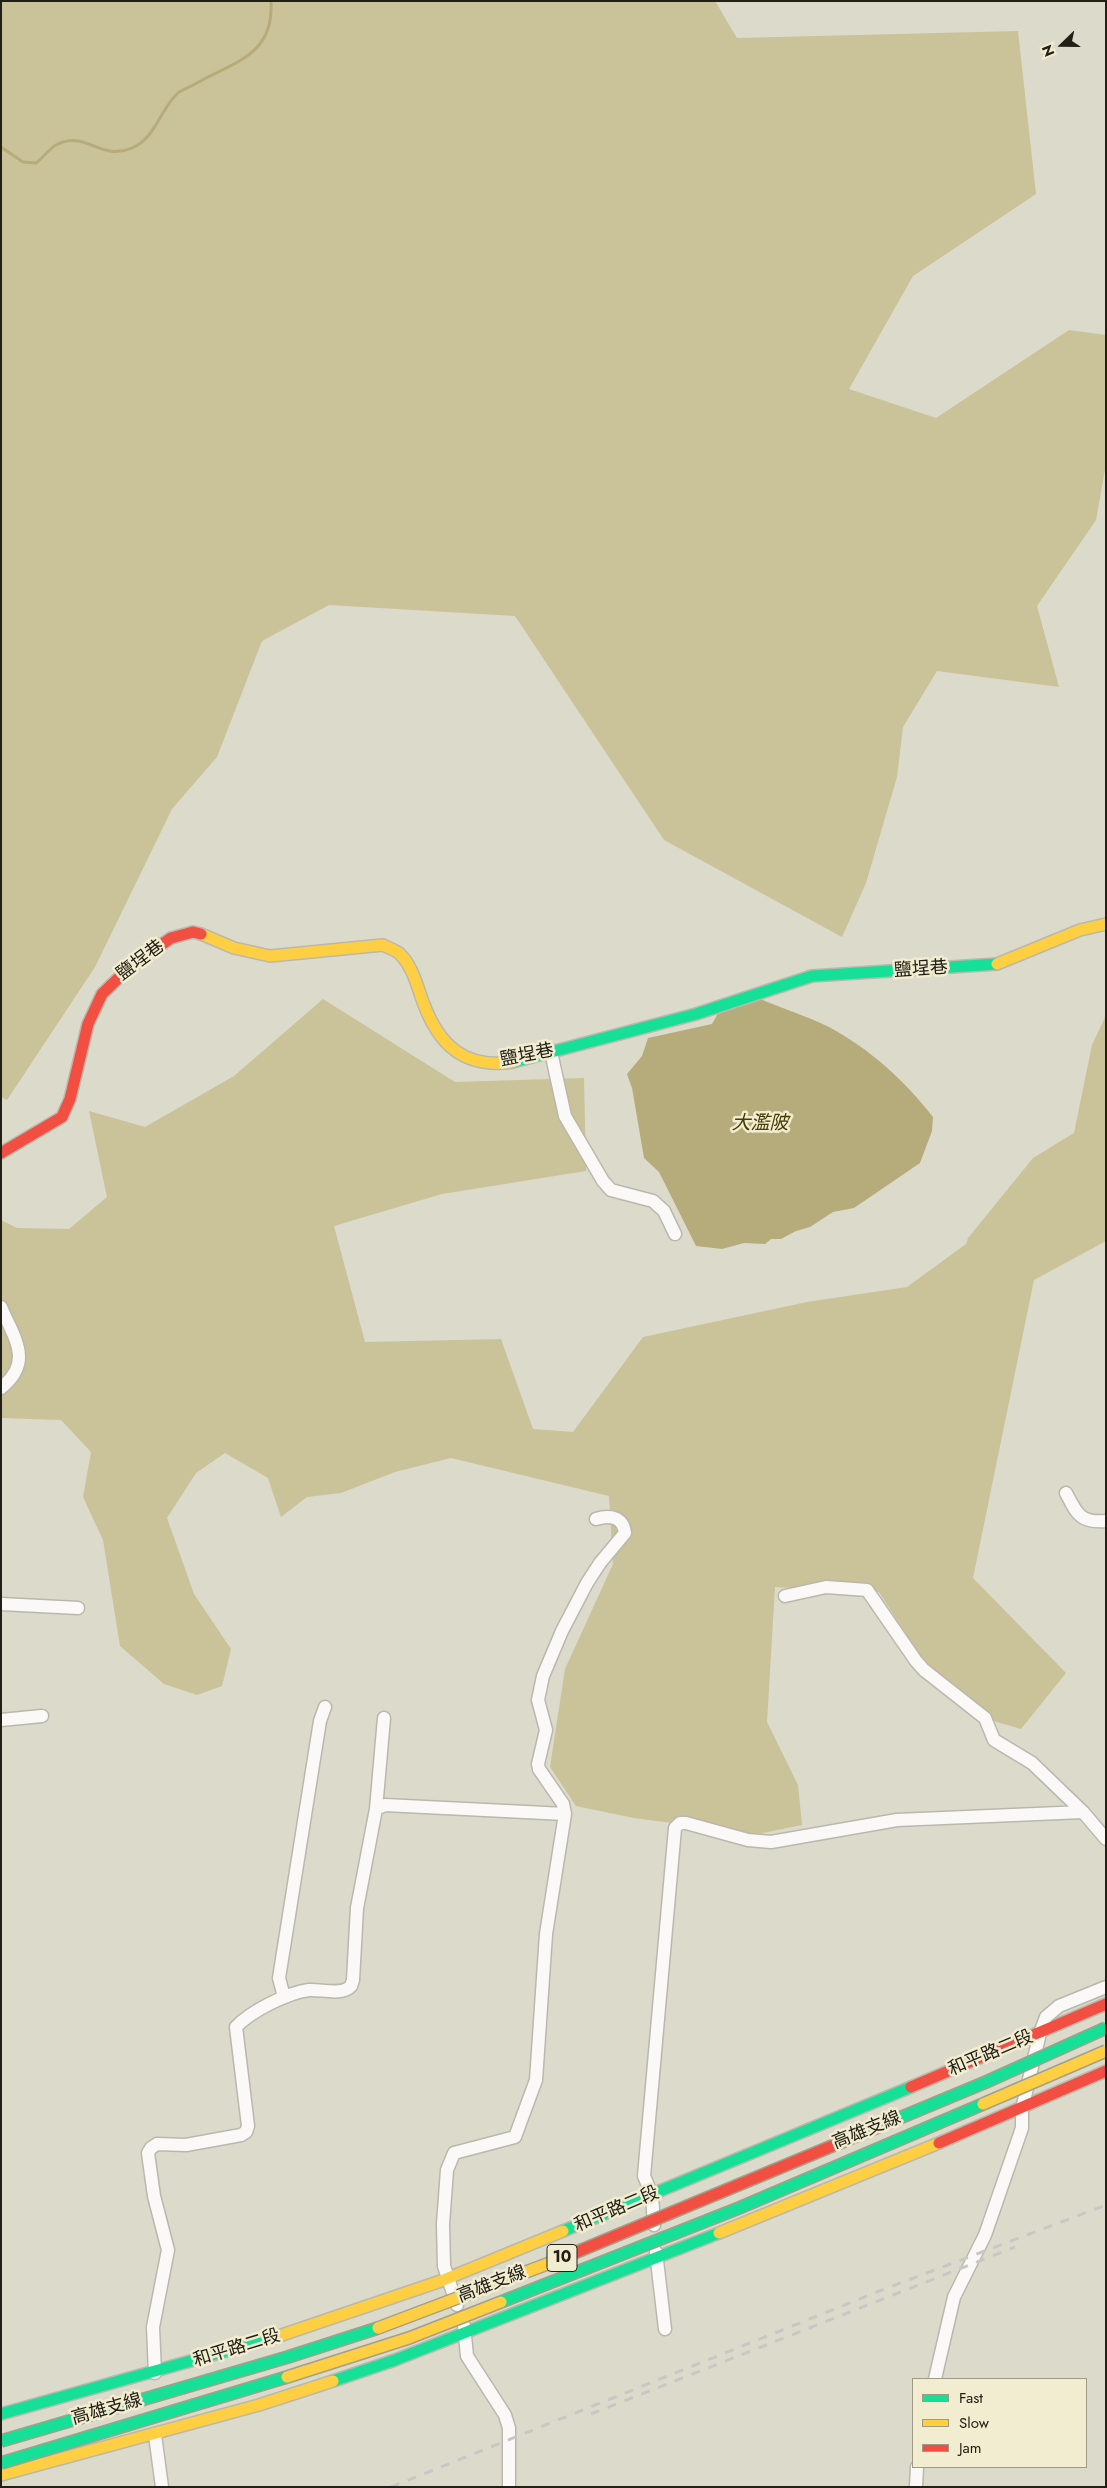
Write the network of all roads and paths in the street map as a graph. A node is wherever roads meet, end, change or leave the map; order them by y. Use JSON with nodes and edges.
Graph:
{"nodes":[{"id":1,"x":1106,"y":924,"type":"edge"},
{"id":2,"x":551,"y":1052,"type":"junction"},
{"id":3,"x":1,"y":1153,"type":"edge"},
{"id":4,"x":675,"y":1234,"type":"dead end"},
{"id":5,"x":1,"y":1307,"type":"edge"},
{"id":6,"x":1,"y":1388,"type":"edge"},
{"id":7,"x":1066,"y":1493,"type":"dead end"},
{"id":8,"x":596,"y":1520,"type":"dead end"},
{"id":9,"x":1106,"y":1521,"type":"edge"},
{"id":10,"x":785,"y":1596,"type":"dead end"},
{"id":11,"x":1,"y":1604,"type":"edge"},
{"id":12,"x":78,"y":1608,"type":"dead end"},
{"id":13,"x":325,"y":1707,"type":"dead end"},
{"id":14,"x":42,"y":1716,"type":"dead end"},
{"id":15,"x":384,"y":1718,"type":"dead end"},
{"id":16,"x":1,"y":1720,"type":"edge"},
{"id":17,"x":376,"y":1808,"type":"junction"},
{"id":18,"x":1083,"y":1812,"type":"junction"},
{"id":19,"x":566,"y":1814,"type":"junction"},
{"id":20,"x":1106,"y":1839,"type":"edge"},
{"id":21,"x":1106,"y":1987,"type":"edge"},
{"id":22,"x":284,"y":1997,"type":"junction"},
{"id":23,"x":1106,"y":2004,"type":"edge"},
{"id":24,"x":1106,"y":2028,"type":"edge"},
{"id":25,"x":1040,"y":2033,"type":"junction"},
{"id":26,"x":1106,"y":2051,"type":"edge"},
{"id":27,"x":1106,"y":2071,"type":"edge"},
{"id":28,"x":1022,"y":2109,"type":"junction"},
{"id":29,"x":652,"y":2195,"type":"junction"},
{"id":30,"x":657,"y":2259,"type":"junction"},
{"id":31,"x":448,"y":2278,"type":"junction"},
{"id":32,"x":665,"y":2329,"type":"dead end"},
{"id":33,"x":466,"y":2332,"type":"junction"},
{"id":34,"x":155,"y":2373,"type":"junction"},
{"id":35,"x":935,"y":2378,"type":"edge"},
{"id":36,"x":1,"y":2414,"type":"edge"},
{"id":37,"x":155,"y":2435,"type":"junction"},
{"id":38,"x":1,"y":2441,"type":"edge"},
{"id":39,"x":1,"y":2462,"type":"edge"},
{"id":40,"x":917,"y":2468,"type":"edge"},
{"id":41,"x":1,"y":2475,"type":"edge"},
{"id":42,"x":162,"y":2487,"type":"edge"},
{"id":43,"x":509,"y":2487,"type":"edge"},
{"id":44,"x":916,"y":2487,"type":"edge"}],
"edges":[{"from":1,"to":2,"type":"main road","name":"鹽埕巷"},
{"from":2,"to":3,"type":"main road","name":"鹽埕巷"},
{"from":2,"to":4,"type":"street"},
{"from":5,"to":6,"type":"street"},
{"from":7,"to":9,"type":"street"},
{"from":8,"to":19,"type":"street"},
{"from":10,"to":18,"type":"street"},
{"from":11,"to":12,"type":"street"},
{"from":13,"to":22,"type":"street"},
{"from":14,"to":16,"type":"street"},
{"from":15,"to":17,"type":"street"},
{"from":17,"to":19,"type":"street"},
{"from":17,"to":22,"type":"street"},
{"from":18,"to":20,"type":"street"},
{"from":18,"to":29,"type":"street"},
{"from":19,"to":31,"type":"street"},
{"from":21,"to":25,"type":"street"},
{"from":22,"to":34,"type":"street"},
{"from":23,"to":25,"type":"main road","name":"和平路二段"},
{"from":24,"to":38,"type":"main road","name":"高雄支線","number":"10","bridge":true},
{"from":25,"to":28,"type":"street"},
{"from":25,"to":29,"type":"main road","name":"和平路二段"},
{"from":26,"to":39,"type":"main road","name":"高雄支線","number":"10","bridge":true},
{"from":27,"to":28,"type":"main road"},
{"from":28,"to":30,"type":"main road"},
{"from":28,"to":35,"type":"street"},
{"from":29,"to":30,"type":"street"},
{"from":29,"to":31,"type":"main road","name":"和平路二段"},
{"from":30,"to":32,"type":"street"},
{"from":30,"to":33,"type":"main road"},
{"from":31,"to":33,"type":"street"},
{"from":31,"to":34,"type":"main road","name":"和平路二段"},
{"from":33,"to":37,"type":"main road"},
{"from":33,"to":43,"type":"street"},
{"from":34,"to":36,"type":"main road","name":"和平路二段"},
{"from":37,"to":41,"type":"main road"},
{"from":37,"to":42,"type":"street"},
{"from":40,"to":44,"type":"street"}]}
